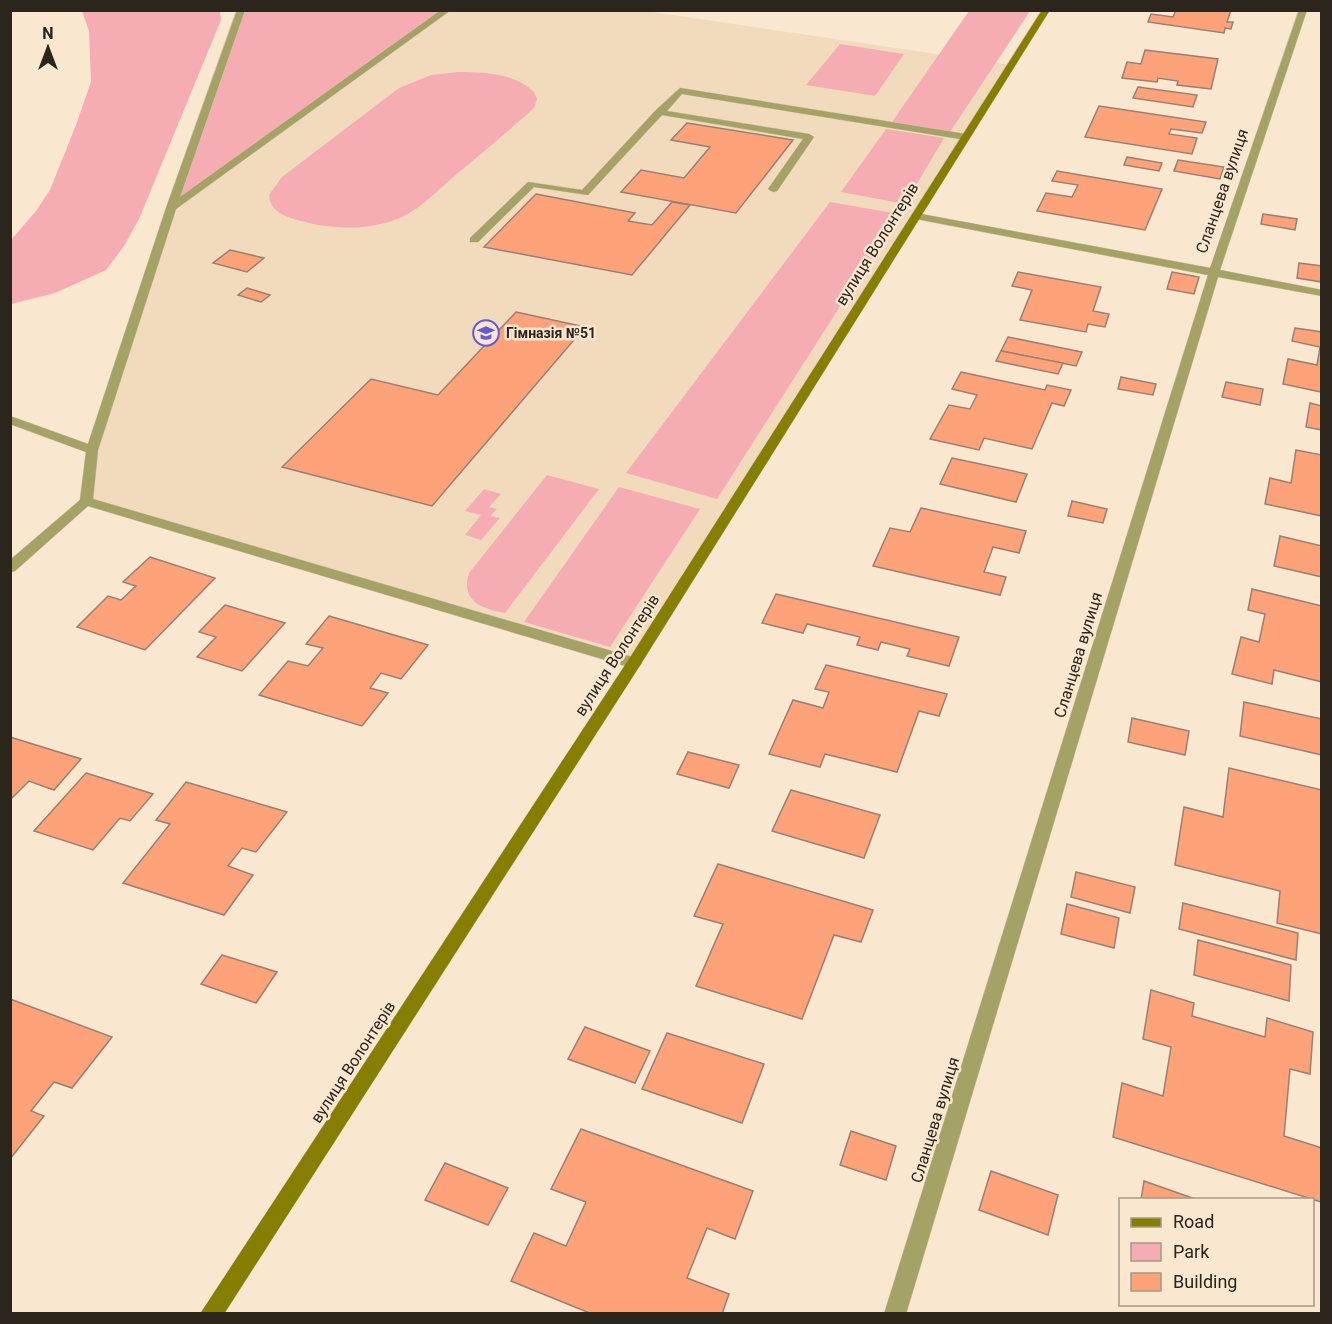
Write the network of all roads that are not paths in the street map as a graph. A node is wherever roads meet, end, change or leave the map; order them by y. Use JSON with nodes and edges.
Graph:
{"nodes":[{"id":1,"x":241,"y":10,"type":"edge"},
{"id":2,"x":447,"y":10,"type":"edge"},
{"id":3,"x":1046,"y":10,"type":"edge"},
{"id":4,"x":1303,"y":10,"type":"edge"},
{"id":5,"x":659,"y":112,"type":"junction"},
{"id":6,"x":966,"y":137,"type":"junction"},
{"id":7,"x":773,"y":189,"type":"dead end"},
{"id":8,"x":171,"y":208,"type":"junction"},
{"id":9,"x":916,"y":216,"type":"junction"},
{"id":10,"x":474,"y":240,"type":"dead end"},
{"id":11,"x":1214,"y":272,"type":"junction"},
{"id":12,"x":1322,"y":293,"type":"edge"},
{"id":13,"x":10,"y":420,"type":"edge"},
{"id":14,"x":92,"y":450,"type":"junction"},
{"id":15,"x":86,"y":501,"type":"junction"},
{"id":16,"x":10,"y":568,"type":"edge"},
{"id":17,"x":634,"y":663,"type":"junction"},
{"id":18,"x":211,"y":1314,"type":"edge"},
{"id":19,"x":895,"y":1314,"type":"edge"}],
"edges":[{"from":1,"to":8,"type":"street"},
{"from":2,"to":8,"type":"street"},
{"from":3,"to":6,"type":"street","name":"вулиця Волонтерів"},
{"from":4,"to":11,"type":"street","name":"Сланцева вулиця"},
{"from":5,"to":6,"type":"street"},
{"from":5,"to":7,"type":"street"},
{"from":5,"to":10,"type":"street"},
{"from":6,"to":9,"type":"street","name":"вулиця Волонтерів"},
{"from":8,"to":14,"type":"street"},
{"from":9,"to":11,"type":"street"},
{"from":9,"to":17,"type":"street","name":"вулиця Волонтерів"},
{"from":11,"to":12,"type":"street"},
{"from":11,"to":19,"type":"street","name":"Сланцева вулиця"},
{"from":13,"to":14,"type":"street"},
{"from":14,"to":15,"type":"street"},
{"from":15,"to":16,"type":"street"},
{"from":15,"to":17,"type":"street"},
{"from":17,"to":18,"type":"street","name":"вулиця Волонтерів"}]}
